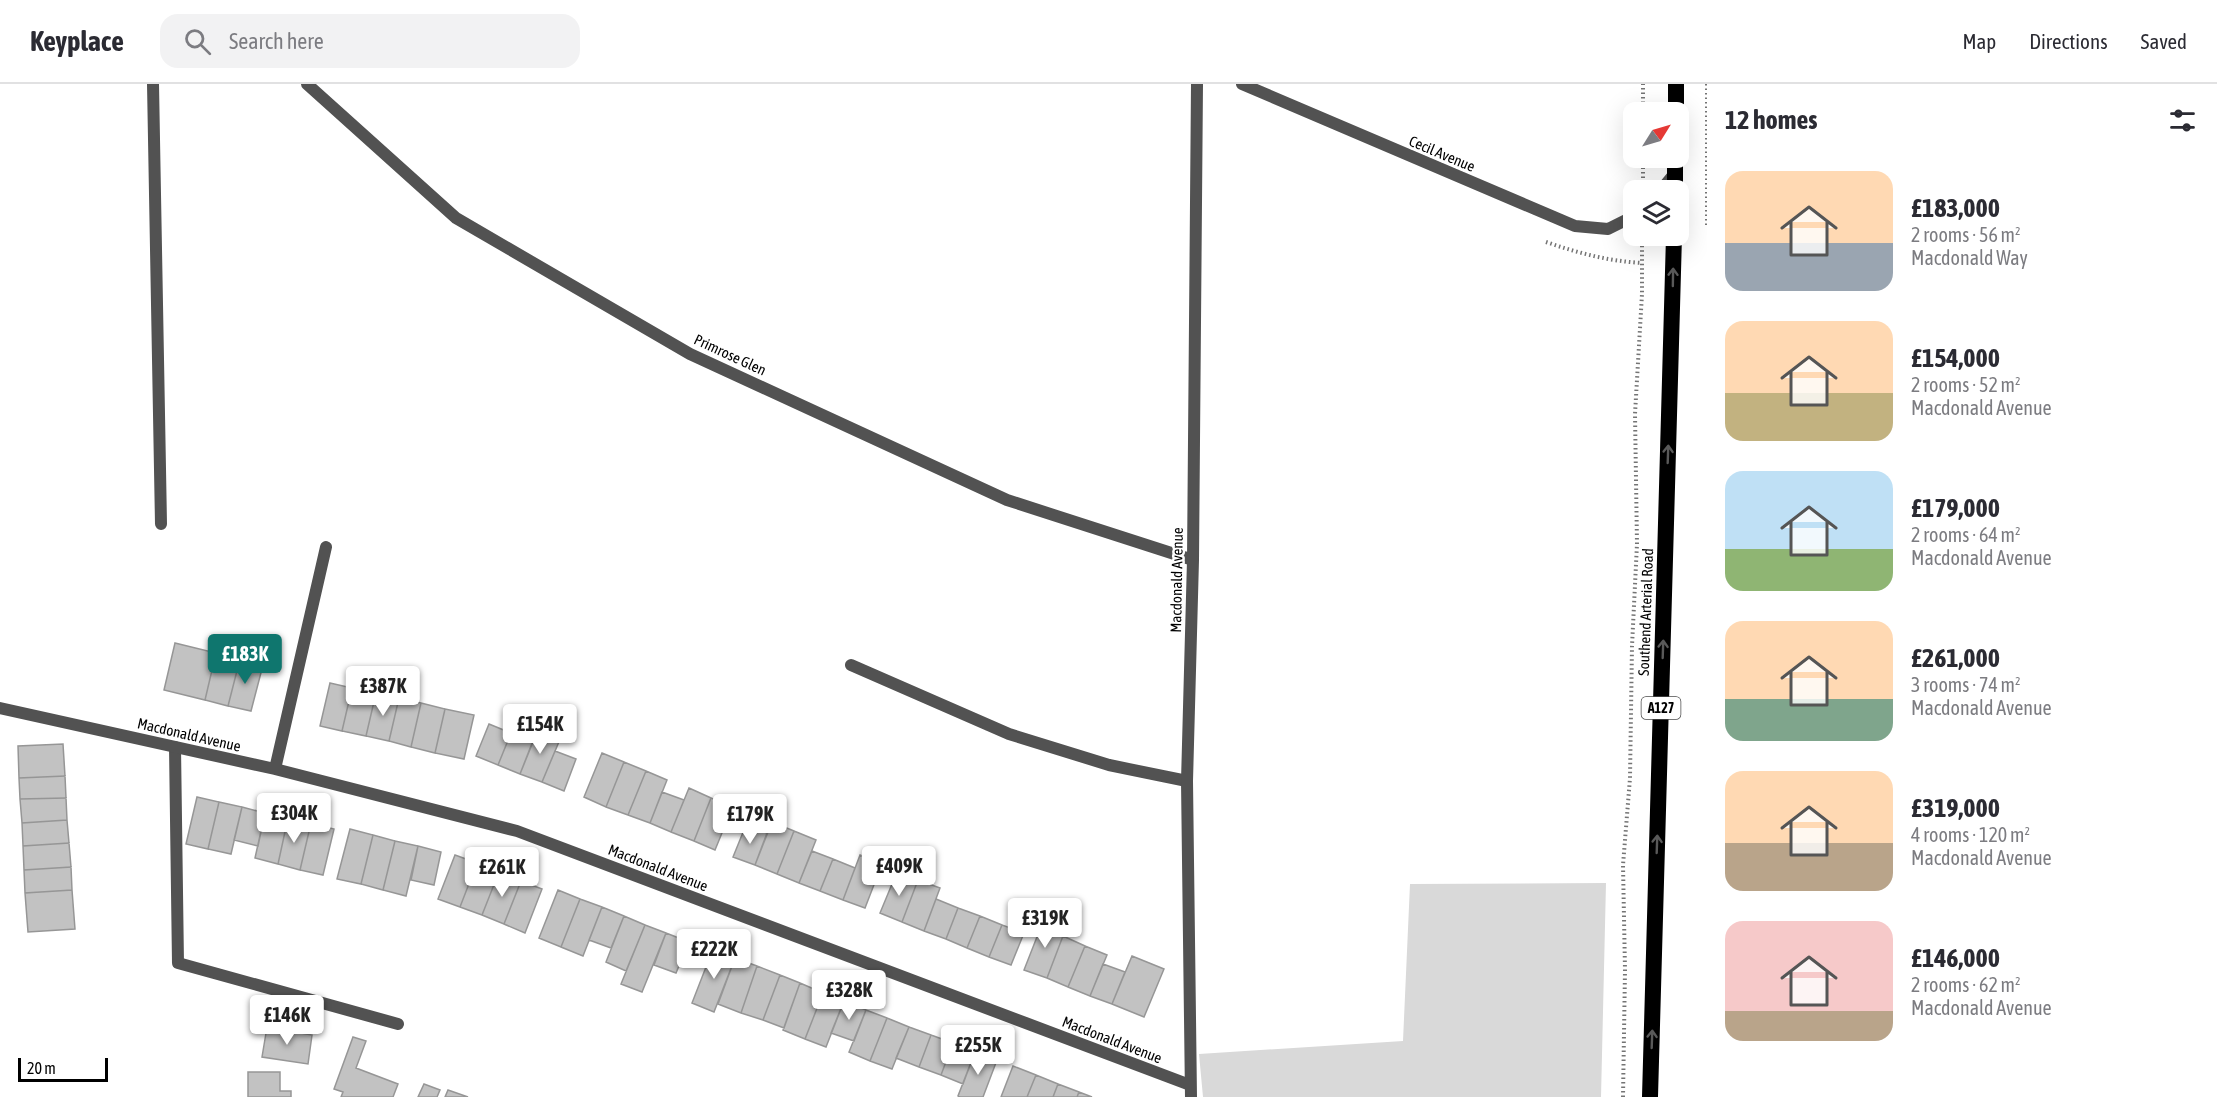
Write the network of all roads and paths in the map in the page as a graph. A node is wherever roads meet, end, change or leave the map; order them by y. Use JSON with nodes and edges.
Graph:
{"nodes":[{"id":1,"x":153,"y":84,"type":"edge"},
{"id":2,"x":307,"y":84,"type":"edge"},
{"id":3,"x":1197,"y":84,"type":"edge"},
{"id":4,"x":1242,"y":84,"type":"edge"},
{"id":5,"x":1643,"y":84,"type":"edge"},
{"id":6,"x":1676,"y":84,"type":"edge"},
{"id":7,"x":1707,"y":84,"type":"edge"},
{"id":8,"x":1643,"y":102,"type":"edge"},
{"id":9,"x":1676,"y":102,"type":"edge"},
{"id":10,"x":1643,"y":168,"type":"edge"},
{"id":11,"x":1642,"y":180,"type":"dead end"},
{"id":12,"x":1623,"y":222,"type":"edge"},
{"id":13,"x":1707,"y":226,"type":"edge"},
{"id":14,"x":1546,"y":242,"type":"dead end"},
{"id":15,"x":1642,"y":246,"type":"edge"},
{"id":16,"x":1674,"y":246,"type":"edge"},
{"id":17,"x":1642,"y":263,"type":"junction"},
{"id":18,"x":161,"y":524,"type":"dead end"},
{"id":19,"x":326,"y":547,"type":"dead end"},
{"id":20,"x":1193,"y":560,"type":"junction"},
{"id":21,"x":851,"y":665,"type":"dead end"},
{"id":22,"x":0,"y":708,"type":"edge"},
{"id":23,"x":175,"y":747,"type":"junction"},
{"id":24,"x":275,"y":769,"type":"junction"},
{"id":25,"x":1187,"y":782,"type":"junction"},
{"id":26,"x":398,"y":1024,"type":"dead end"},
{"id":27,"x":1190,"y":1091,"type":"edge"},
{"id":28,"x":1623,"y":1097,"type":"edge"},
{"id":29,"x":1650,"y":1097,"type":"edge"}],
"edges":[{"from":1,"to":18,"type":"street"},
{"from":2,"to":20,"type":"street","name":"Primrose Glen"},
{"from":3,"to":20,"type":"street","name":"Macdonald Avenue"},
{"from":4,"to":12,"type":"street","name":"Cecil Avenue"},
{"from":5,"to":8,"type":"path"},
{"from":6,"to":9,"type":"highway"},
{"from":7,"to":13,"type":"path"},
{"from":10,"to":11,"type":"path"},
{"from":14,"to":17,"type":"path"},
{"from":15,"to":17,"type":"path"},
{"from":29,"to":16,"type":"highway","name":"Southend Arterial Road","number":"A127","one_way":true},
{"from":17,"to":28,"type":"path"},
{"from":19,"to":24,"type":"street"},
{"from":20,"to":25,"type":"street","name":"Macdonald Avenue"},
{"from":21,"to":25,"type":"street"},
{"from":22,"to":23,"type":"street","name":"Macdonald Avenue"},
{"from":23,"to":24,"type":"street","name":"Macdonald Avenue"},
{"from":23,"to":26,"type":"street"},
{"from":24,"to":27,"type":"street","name":"Macdonald Avenue"},
{"from":25,"to":27,"type":"street","name":"Macdonald Avenue"}]}
